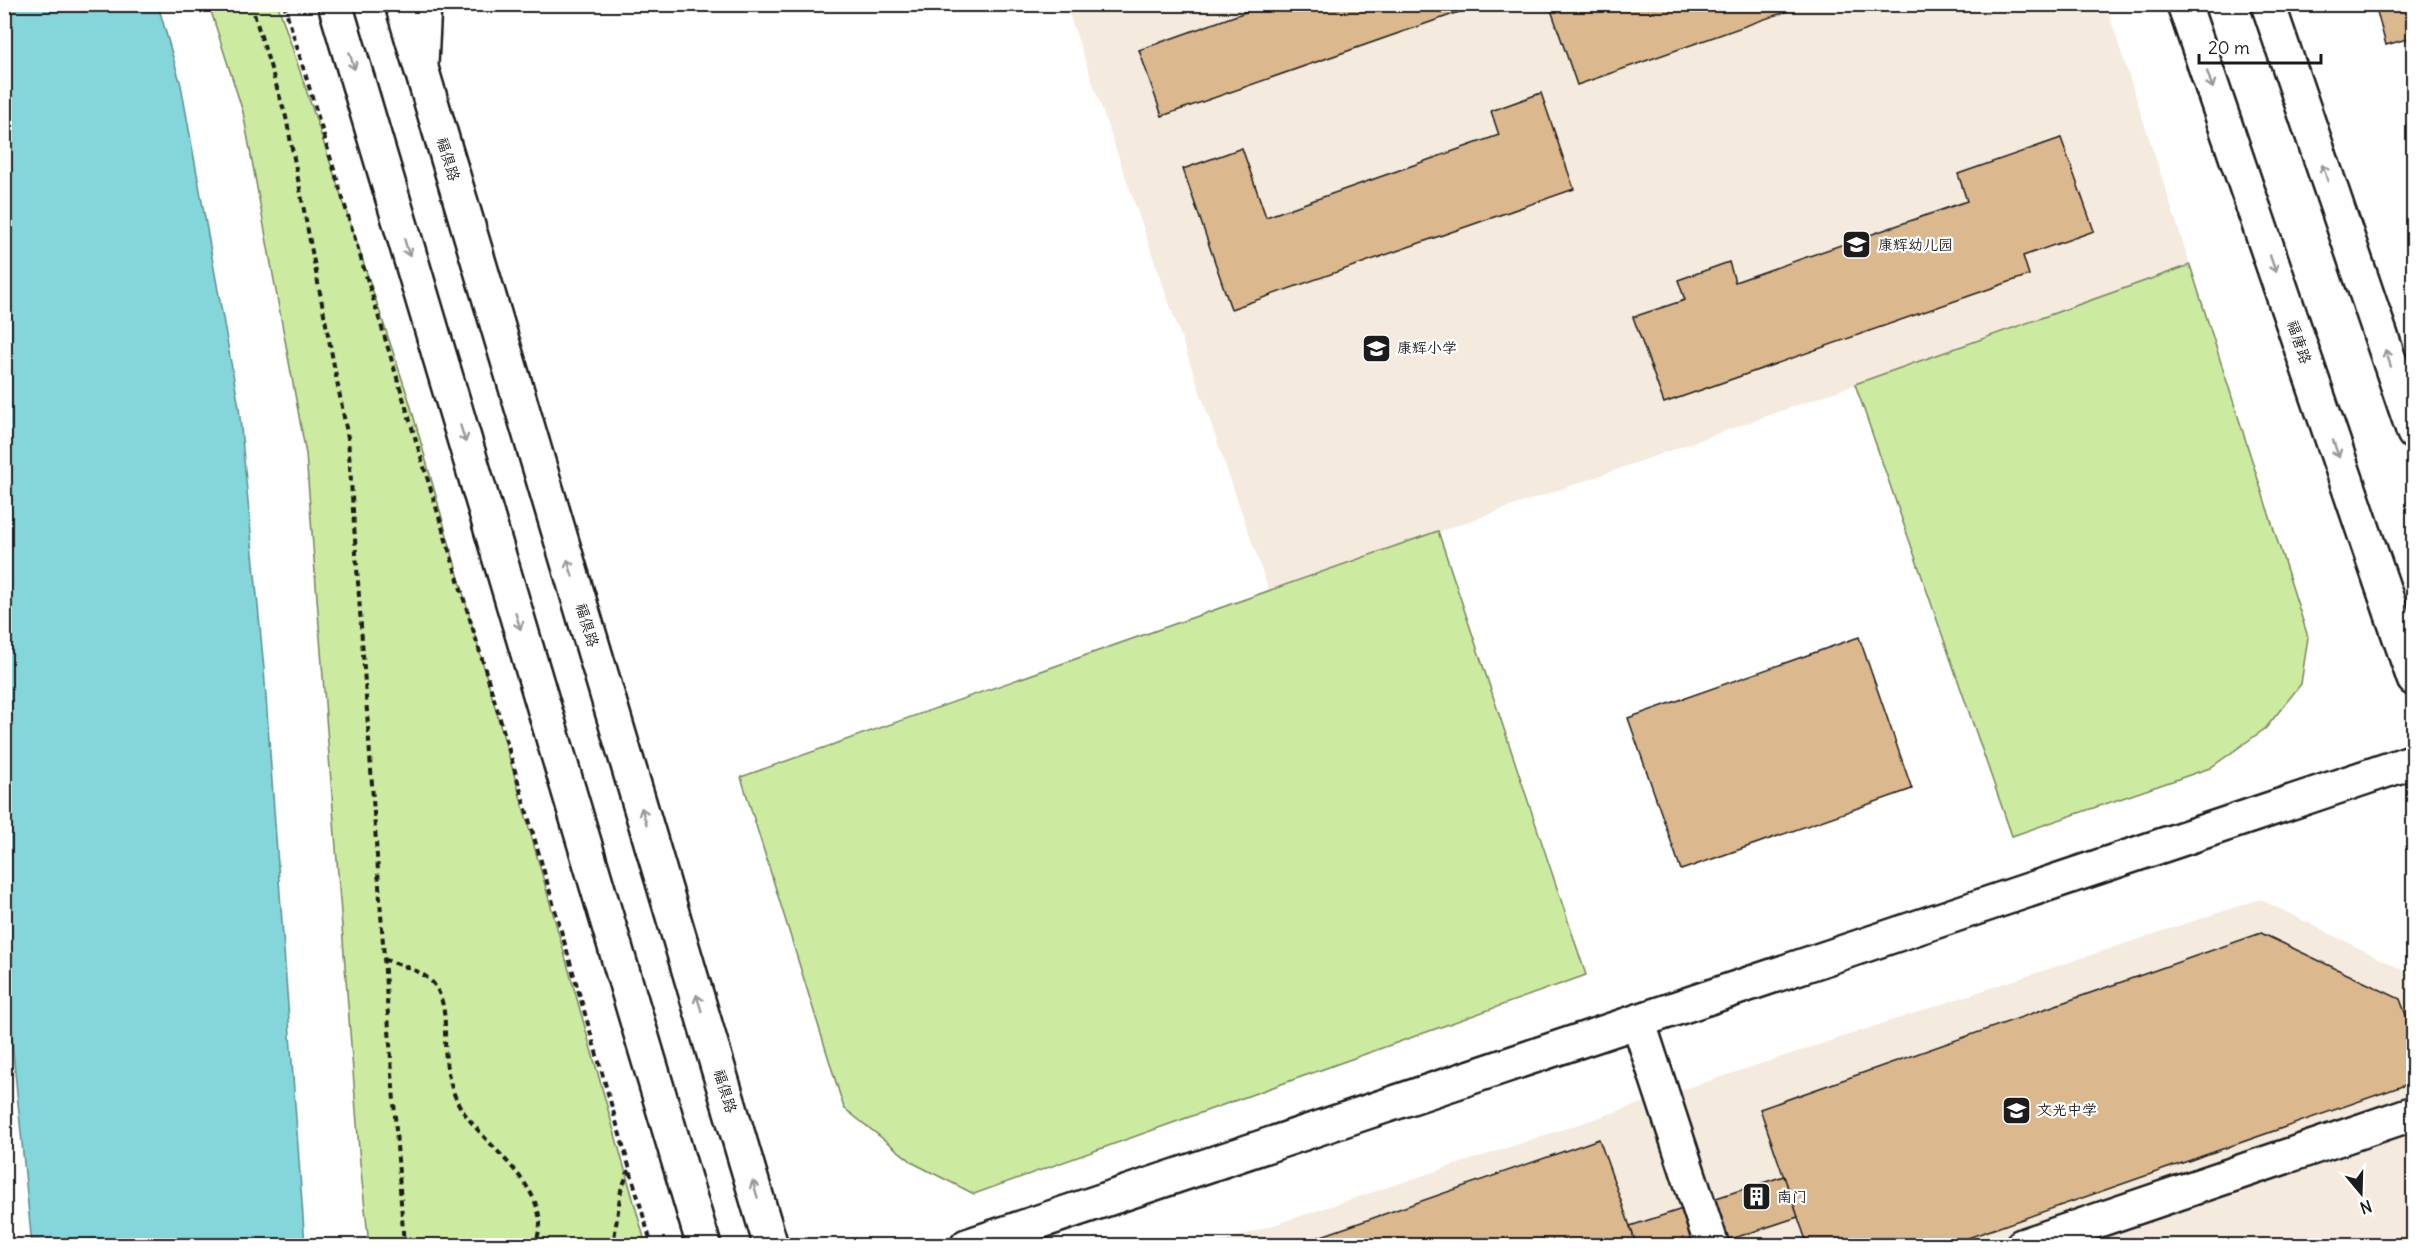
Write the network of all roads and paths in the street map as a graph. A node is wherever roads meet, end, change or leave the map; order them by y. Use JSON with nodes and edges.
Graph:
{"nodes":[{"id":1,"x":251,"y":4,"type":"edge"},
{"id":2,"x":285,"y":4,"type":"edge"},
{"id":3,"x":335,"y":4,"type":"edge"},
{"id":4,"x":402,"y":4,"type":"edge"},
{"id":5,"x":424,"y":4,"type":"edge"},
{"id":6,"x":2184,"y":4,"type":"edge"},
{"id":7,"x":2268,"y":4,"type":"edge"},
{"id":8,"x":421,"y":69,"type":"junction"},
{"id":9,"x":2414,"y":433,"type":"edge"},
{"id":10,"x":2414,"y":679,"type":"edge"},
{"id":11,"x":2414,"y":761,"type":"edge"},
{"id":12,"x":384,"y":959,"type":"junction"},
{"id":13,"x":1638,"y":1021,"type":"junction"},
{"id":14,"x":2414,"y":1113,"type":"edge"},
{"id":15,"x":629,"y":1168,"type":"junction"},
{"id":16,"x":404,"y":1245,"type":"edge"},
{"id":17,"x":535,"y":1245,"type":"edge"},
{"id":18,"x":613,"y":1245,"type":"edge"},
{"id":19,"x":652,"y":1245,"type":"edge"},
{"id":20,"x":704,"y":1245,"type":"edge"},
{"id":21,"x":771,"y":1245,"type":"edge"},
{"id":22,"x":967,"y":1245,"type":"edge"},
{"id":23,"x":1712,"y":1245,"type":"edge"},
{"id":24,"x":2022,"y":1245,"type":"edge"}],
"edges":[{"from":1,"to":12,"type":"path"},
{"from":2,"to":15,"type":"path"},
{"from":3,"to":20,"type":"street","one_way":true},
{"from":4,"to":8,"type":"street","name":"福俱路"},
{"from":5,"to":8,"type":"street"},
{"from":6,"to":10,"type":"street","name":"福唐路","one_way":true},
{"from":9,"to":7,"type":"street","one_way":true},
{"from":21,"to":8,"type":"street","name":"福俱路","one_way":true},
{"from":11,"to":13,"type":"street"},
{"from":12,"to":16,"type":"path"},
{"from":12,"to":17,"type":"path"},
{"from":13,"to":22,"type":"street"},
{"from":13,"to":23,"type":"street"},
{"from":14,"to":24,"type":"street"},
{"from":15,"to":18,"type":"path"},
{"from":15,"to":19,"type":"path"}]}
